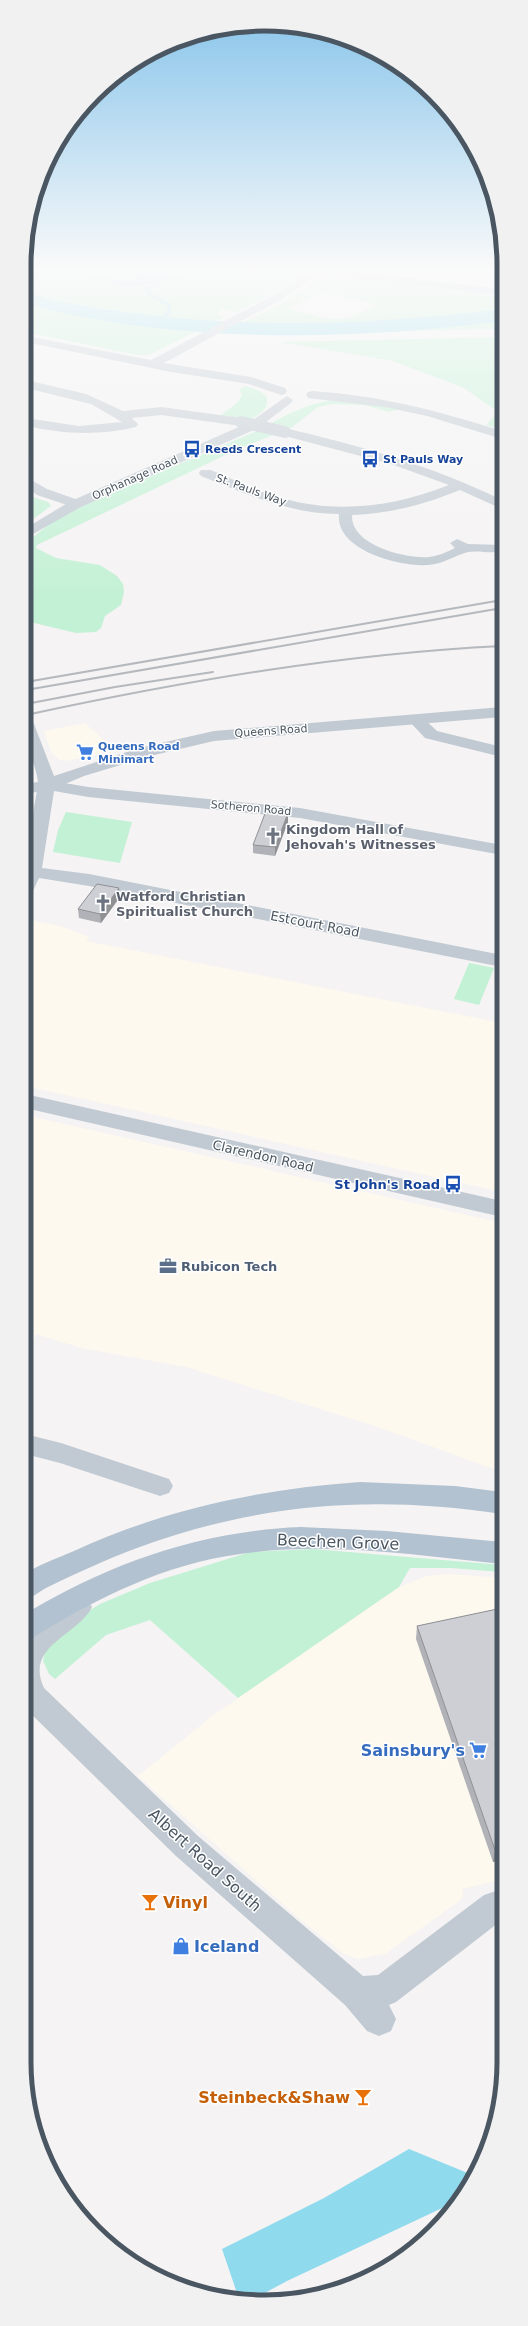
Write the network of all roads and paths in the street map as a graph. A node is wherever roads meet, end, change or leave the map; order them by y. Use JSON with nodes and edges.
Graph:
{"nodes":[{"id":1,"x":54,"y":381,"type":"edge"},
{"id":2,"x":245,"y":381,"type":"edge"},
{"id":3,"x":31,"y":384,"type":"edge"},
{"id":4,"x":78,"y":387,"type":"junction"},
{"id":5,"x":284,"y":395,"type":"junction"},
{"id":6,"x":312,"y":395,"type":"junction"},
{"id":7,"x":144,"y":400,"type":"dead end"},
{"id":8,"x":162,"y":411,"type":"junction"},
{"id":9,"x":122,"y":414,"type":"junction"},
{"id":10,"x":31,"y":423,"type":"edge"},
{"id":11,"x":327,"y":429,"type":"dead end"},
{"id":12,"x":497,"y":433,"type":"edge"},
{"id":13,"x":313,"y":439,"type":"junction"},
{"id":14,"x":206,"y":473,"type":"dead end"},
{"id":15,"x":31,"y":486,"type":"edge"},
{"id":16,"x":461,"y":486,"type":"junction"},
{"id":17,"x":76,"y":504,"type":"junction"},
{"id":18,"x":497,"y":504,"type":"edge"},
{"id":19,"x":346,"y":510,"type":"junction"},
{"id":20,"x":31,"y":530,"type":"edge"},
{"id":21,"x":497,"y":548,"type":"edge"},
{"id":22,"x":412,"y":561,"type":"junction"},
{"id":23,"x":426,"y":577,"type":"dead end"},
{"id":24,"x":497,"y":712,"type":"edge"},
{"id":25,"x":416,"y":720,"type":"junction"},
{"id":26,"x":31,"y":736,"type":"edge"},
{"id":27,"x":497,"y":751,"type":"edge"},
{"id":28,"x":47,"y":785,"type":"junction"},
{"id":29,"x":31,"y":788,"type":"edge"},
{"id":30,"x":497,"y":849,"type":"edge"},
{"id":31,"x":31,"y":870,"type":"edge"},
{"id":32,"x":31,"y":881,"type":"edge"},
{"id":33,"x":497,"y":959,"type":"edge"},
{"id":34,"x":31,"y":1102,"type":"edge"},
{"id":35,"x":497,"y":1208,"type":"edge"},
{"id":36,"x":31,"y":1446,"type":"edge"},
{"id":37,"x":160,"y":1486,"type":"dead end"},
{"id":38,"x":497,"y":1502,"type":"edge"},
{"id":39,"x":497,"y":1553,"type":"edge"},
{"id":40,"x":127,"y":1574,"type":"junction"},
{"id":41,"x":31,"y":1584,"type":"edge"},
{"id":42,"x":31,"y":1625,"type":"edge"},
{"id":43,"x":31,"y":1655,"type":"edge"},
{"id":44,"x":31,"y":1698,"type":"edge"},
{"id":45,"x":497,"y":1905,"type":"edge"},
{"id":46,"x":357,"y":1993,"type":"junction"},
{"id":47,"x":379,"y":2019,"type":"dead end"}],
"edges":[{"from":1,"to":4,"type":"street"},
{"from":2,"to":5,"type":"street"},
{"from":3,"to":4,"type":"street"},
{"from":4,"to":9,"type":"street"},
{"from":5,"to":6,"type":"street"},
{"from":5,"to":6,"type":"street"},
{"from":5,"to":17,"type":"street","name":"Orphanage Road"},
{"from":6,"to":12,"type":"street"},
{"from":7,"to":8,"type":"street"},
{"from":8,"to":9,"type":"street"},
{"from":8,"to":13,"type":"street","bridge":true},
{"from":9,"to":10,"type":"street"},
{"from":11,"to":13,"type":"street"},
{"from":13,"to":16,"type":"street"},
{"from":14,"to":19,"type":"street","name":"St. Pauls Way"},
{"from":15,"to":17,"type":"street"},
{"from":16,"to":18,"type":"street"},
{"from":16,"to":19,"type":"street","name":"St. Pauls Way"},
{"from":17,"to":20,"type":"street","name":"Orphanage Road"},
{"from":19,"to":22,"type":"street"},
{"from":21,"to":22,"type":"street"},
{"from":22,"to":23,"type":"street"},
{"from":24,"to":25,"type":"street","name":"Queens Road"},
{"from":25,"to":27,"type":"street"},
{"from":25,"to":28,"type":"street","name":"Queens Road"},
{"from":26,"to":28,"type":"street"},
{"from":28,"to":29,"type":"street"},
{"from":28,"to":30,"type":"street","name":"Sotheron Road"},
{"from":28,"to":31,"type":"street"},
{"from":32,"to":33,"type":"street","name":"Estcourt Road"},
{"from":34,"to":35,"type":"street","name":"Clarendon Road"},
{"from":36,"to":37,"type":"street"},
{"from":38,"to":41,"type":"main road"},
{"from":39,"to":40,"type":"main road","name":"Beechen Grove"},
{"from":40,"to":42,"type":"main road","name":"Beechen Grove"},
{"from":40,"to":43,"type":"street","name":"Albert Road South"},
{"from":44,"to":46,"type":"street","name":"Albert Road South"},
{"from":45,"to":46,"type":"street"},
{"from":46,"to":47,"type":"street","name":"Albert Road South"}]}
